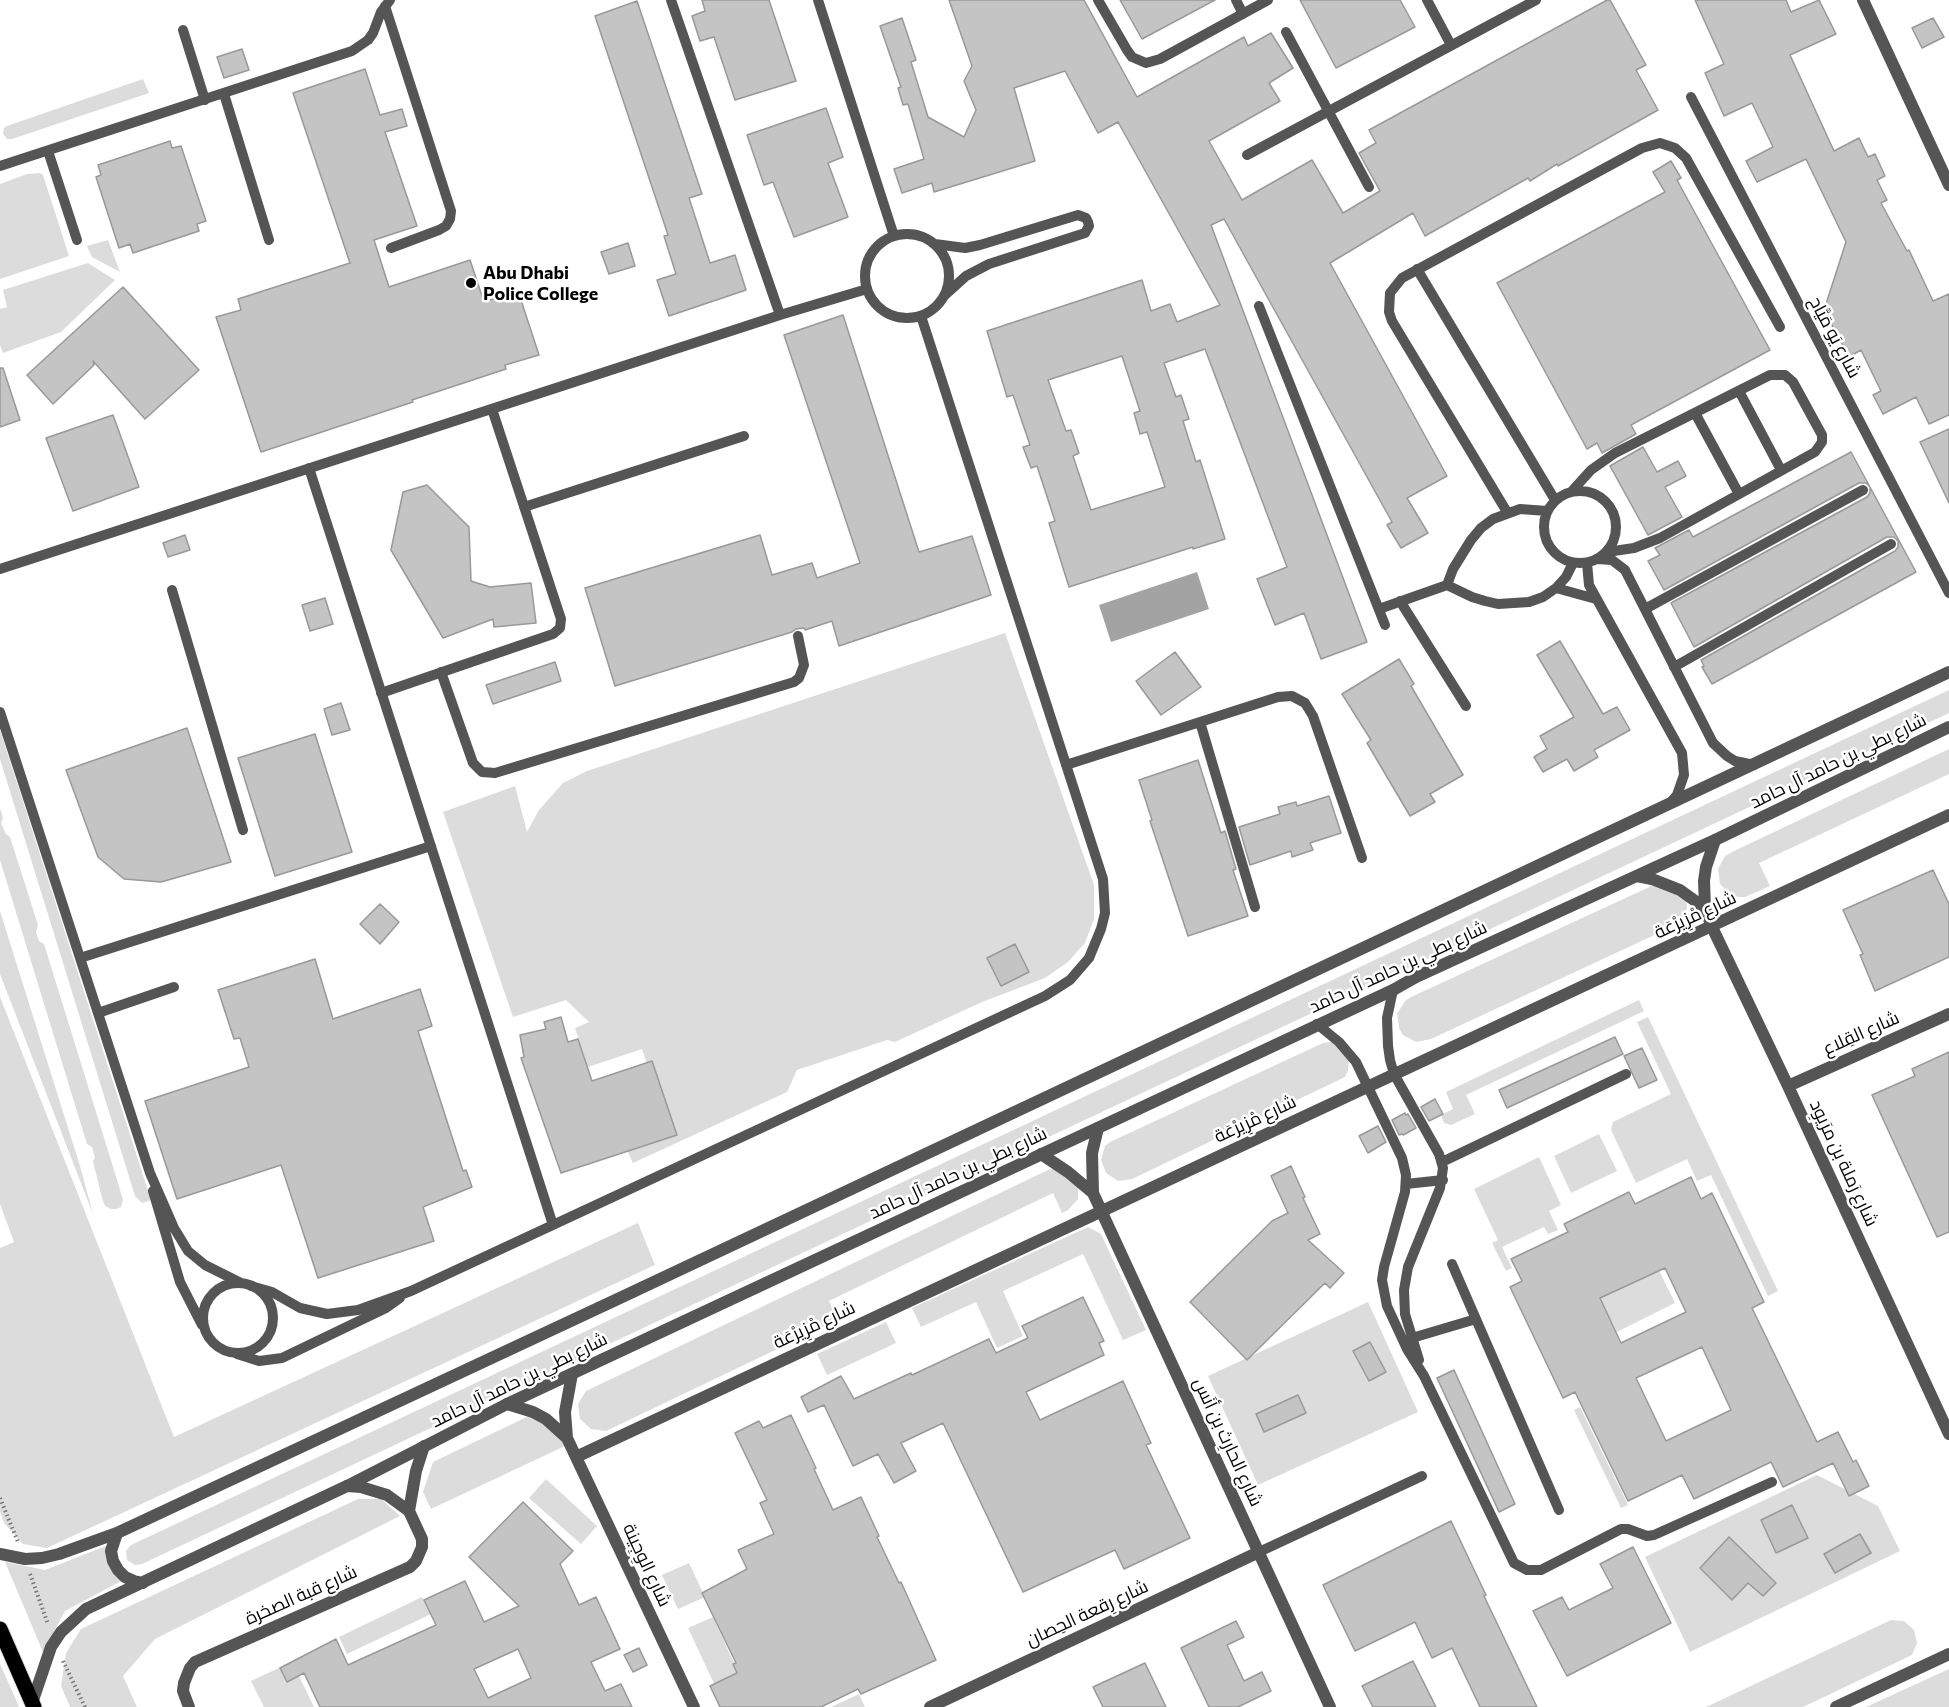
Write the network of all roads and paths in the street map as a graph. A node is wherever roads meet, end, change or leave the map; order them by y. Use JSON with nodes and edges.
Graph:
{"nodes":[{"id":1,"x":671,"y":0,"type":"edge"},
{"id":2,"x":818,"y":0,"type":"edge"},
{"id":3,"x":1098,"y":0,"type":"edge"},
{"id":4,"x":1236,"y":0,"type":"edge"},
{"id":5,"x":1268,"y":0,"type":"edge"},
{"id":6,"x":1427,"y":0,"type":"edge"},
{"id":7,"x":1536,"y":0,"type":"edge"},
{"id":8,"x":1863,"y":0,"type":"edge"},
{"id":9,"x":388,"y":3,"type":"edge"},
{"id":10,"x":1243,"y":14,"type":"junction"},
{"id":11,"x":183,"y":30,"type":"dead end"},
{"id":12,"x":1286,"y":32,"type":"dead end"},
{"id":13,"x":1451,"y":45,"type":"junction"},
{"id":14,"x":224,"y":94,"type":"junction"},
{"id":15,"x":1691,"y":97,"type":"dead end"},
{"id":16,"x":205,"y":100,"type":"junction"},
{"id":17,"x":1328,"y":111,"type":"junction"},
{"id":18,"x":48,"y":151,"type":"junction"},
{"id":19,"x":1247,"y":154,"type":"dead end"},
{"id":20,"x":0,"y":166,"type":"edge"},
{"id":21,"x":1949,"y":185,"type":"edge"},
{"id":22,"x":1369,"y":187,"type":"dead end"},
{"id":23,"x":894,"y":236,"type":"junction"},
{"id":24,"x":77,"y":240,"type":"dead end"},
{"id":25,"x":269,"y":240,"type":"dead end"},
{"id":26,"x":935,"y":244,"type":"junction"},
{"id":27,"x":391,"y":248,"type":"dead end"},
{"id":28,"x":1417,"y":269,"type":"junction"},
{"id":29,"x":867,"y":289,"type":"junction"},
{"id":30,"x":945,"y":295,"type":"junction"},
{"id":31,"x":1259,"y":306,"type":"dead end"},
{"id":32,"x":780,"y":315,"type":"junction"},
{"id":33,"x":921,"y":316,"type":"junction"},
{"id":34,"x":1780,"y":327,"type":"dead end"},
{"id":35,"x":1739,"y":391,"type":"junction"},
{"id":36,"x":492,"y":409,"type":"junction"},
{"id":37,"x":1695,"y":413,"type":"junction"},
{"id":38,"x":744,"y":436,"type":"dead end"},
{"id":39,"x":309,"y":468,"type":"junction"},
{"id":40,"x":1781,"y":470,"type":"junction"},
{"id":41,"x":1863,"y":490,"type":"dead end"},
{"id":42,"x":1572,"y":491,"type":"junction"},
{"id":43,"x":1739,"y":494,"type":"junction"},
{"id":44,"x":1555,"y":500,"type":"junction"},
{"id":45,"x":524,"y":507,"type":"junction"},
{"id":46,"x":1547,"y":511,"type":"junction"},
{"id":47,"x":1507,"y":512,"type":"junction"},
{"id":48,"x":1892,"y":544,"type":"dead end"},
{"id":49,"x":1607,"y":552,"type":"junction"},
{"id":50,"x":1592,"y":561,"type":"junction"},
{"id":51,"x":1573,"y":563,"type":"junction"},
{"id":52,"x":0,"y":569,"type":"edge"},
{"id":53,"x":1447,"y":585,"type":"junction"},
{"id":54,"x":1556,"y":588,"type":"junction"},
{"id":55,"x":172,"y":590,"type":"dead end"},
{"id":56,"x":1949,"y":593,"type":"edge"},
{"id":57,"x":1596,"y":599,"type":"junction"},
{"id":58,"x":1400,"y":602,"type":"junction"},
{"id":59,"x":1379,"y":609,"type":"junction"},
{"id":60,"x":1645,"y":609,"type":"junction"},
{"id":61,"x":1385,"y":625,"type":"dead end"},
{"id":62,"x":798,"y":636,"type":"dead end"},
{"id":63,"x":1674,"y":667,"type":"junction"},
{"id":64,"x":441,"y":672,"type":"junction"},
{"id":65,"x":1949,"y":672,"type":"edge"},
{"id":66,"x":381,"y":693,"type":"junction"},
{"id":67,"x":1466,"y":706,"type":"dead end"},
{"id":68,"x":0,"y":712,"type":"edge"},
{"id":69,"x":1200,"y":722,"type":"junction"},
{"id":70,"x":1949,"y":727,"type":"edge"},
{"id":71,"x":1066,"y":765,"type":"junction"},
{"id":72,"x":1754,"y":765,"type":"junction"},
{"id":73,"x":1670,"y":803,"type":"junction"},
{"id":74,"x":1949,"y":815,"type":"edge"},
{"id":75,"x":243,"y":830,"type":"dead end"},
{"id":76,"x":1715,"y":840,"type":"junction"},
{"id":77,"x":431,"y":846,"type":"junction"},
{"id":78,"x":1362,"y":858,"type":"dead end"},
{"id":79,"x":1637,"y":876,"type":"junction"},
{"id":80,"x":1255,"y":907,"type":"dead end"},
{"id":81,"x":1704,"y":908,"type":"junction"},
{"id":82,"x":1712,"y":927,"type":"junction"},
{"id":83,"x":80,"y":958,"type":"junction"},
{"id":84,"x":174,"y":987,"type":"dead end"},
{"id":85,"x":1393,"y":990,"type":"junction"},
{"id":86,"x":98,"y":1013,"type":"junction"},
{"id":87,"x":1949,"y":1014,"type":"edge"},
{"id":88,"x":1317,"y":1024,"type":"junction"},
{"id":89,"x":1394,"y":1074,"type":"junction"},
{"id":90,"x":1626,"y":1074,"type":"dead end"},
{"id":91,"x":1369,"y":1086,"type":"junction"},
{"id":92,"x":1788,"y":1086,"type":"junction"},
{"id":93,"x":1098,"y":1128,"type":"junction"},
{"id":94,"x":1041,"y":1154,"type":"junction"},
{"id":95,"x":1442,"y":1162,"type":"junction"},
{"id":96,"x":150,"y":1173,"type":"junction"},
{"id":97,"x":1443,"y":1180,"type":"junction"},
{"id":98,"x":1406,"y":1184,"type":"junction"},
{"id":99,"x":1093,"y":1193,"type":"junction"},
{"id":100,"x":1101,"y":1210,"type":"junction"},
{"id":101,"x":553,"y":1225,"type":"junction"},
{"id":102,"x":1452,"y":1264,"type":"dead end"},
{"id":103,"x":246,"y":1284,"type":"junction"},
{"id":104,"x":411,"y":1291,"type":"junction"},
{"id":105,"x":1476,"y":1319,"type":"junction"},
{"id":106,"x":205,"y":1328,"type":"junction"},
{"id":107,"x":1412,"y":1338,"type":"junction"},
{"id":108,"x":234,"y":1352,"type":"junction"},
{"id":109,"x":572,"y":1374,"type":"junction"},
{"id":110,"x":1424,"y":1376,"type":"junction"},
{"id":111,"x":507,"y":1404,"type":"junction"},
{"id":112,"x":1949,"y":1434,"type":"edge"},
{"id":113,"x":567,"y":1438,"type":"junction"},
{"id":114,"x":424,"y":1446,"type":"junction"},
{"id":115,"x":576,"y":1457,"type":"junction"},
{"id":116,"x":1422,"y":1476,"type":"dead end"},
{"id":117,"x":1772,"y":1482,"type":"dead end"},
{"id":118,"x":347,"y":1486,"type":"junction"},
{"id":119,"x":0,"y":1498,"type":"edge"},
{"id":120,"x":1559,"y":1510,"type":"dead end"},
{"id":121,"x":409,"y":1511,"type":"junction"},
{"id":122,"x":117,"y":1533,"type":"junction"},
{"id":123,"x":1258,"y":1552,"type":"junction"},
{"id":124,"x":0,"y":1554,"type":"edge"},
{"id":125,"x":25,"y":1559,"type":"junction"},
{"id":126,"x":143,"y":1582,"type":"junction"},
{"id":127,"x":0,"y":1629,"type":"edge"},
{"id":128,"x":54,"y":1642,"type":"junction"},
{"id":129,"x":1949,"y":1654,"type":"edge"},
{"id":130,"x":33,"y":1705,"type":"edge"},
{"id":131,"x":85,"y":1707,"type":"edge"},
{"id":132,"x":189,"y":1707,"type":"edge"},
{"id":133,"x":694,"y":1707,"type":"edge"},
{"id":134,"x":930,"y":1707,"type":"edge"},
{"id":135,"x":1330,"y":1707,"type":"edge"},
{"id":136,"x":1836,"y":1707,"type":"edge"}],
"edges":[{"from":1,"to":32,"type":"lane"},
{"from":2,"to":23,"type":"lane"},
{"from":3,"to":10,"type":"lane"},
{"from":4,"to":10,"type":"lane"},
{"from":5,"to":10,"type":"lane"},
{"from":6,"to":13,"type":"lane"},
{"from":7,"to":13,"type":"lane"},
{"from":8,"to":21,"type":"street"},
{"from":9,"to":14,"type":"lane"},
{"from":9,"to":27,"type":"lane"},
{"from":11,"to":16,"type":"lane"},
{"from":12,"to":17,"type":"lane"},
{"from":13,"to":17,"type":"lane"},
{"from":14,"to":16,"type":"lane"},
{"from":14,"to":25,"type":"lane"},
{"from":15,"to":56,"type":"lane","name":"شارع يَو مَيَّاح"},
{"from":16,"to":18,"type":"lane"},
{"from":17,"to":19,"type":"lane"},
{"from":17,"to":22,"type":"lane"},
{"from":18,"to":20,"type":"lane"},
{"from":18,"to":24,"type":"lane"},
{"from":23,"to":26,"type":"lane"},
{"from":23,"to":29,"type":"lane"},
{"from":26,"to":30,"type":"lane"},
{"from":26,"to":30,"type":"lane"},
{"from":28,"to":34,"type":"lane"},
{"from":28,"to":44,"type":"lane"},
{"from":28,"to":47,"type":"lane"},
{"from":29,"to":32,"type":"lane"},
{"from":29,"to":33,"type":"lane"},
{"from":30,"to":33,"type":"lane"},
{"from":31,"to":59,"type":"lane"},
{"from":32,"to":36,"type":"lane"},
{"from":33,"to":71,"type":"lane"},
{"from":35,"to":37,"type":"lane"},
{"from":35,"to":40,"type":"lane"},
{"from":35,"to":40,"type":"lane"},
{"from":36,"to":39,"type":"lane"},
{"from":36,"to":45,"type":"lane"},
{"from":37,"to":42,"type":"lane"},
{"from":37,"to":43,"type":"lane"},
{"from":38,"to":45,"type":"lane"},
{"from":39,"to":52,"type":"lane"},
{"from":39,"to":66,"type":"lane"},
{"from":40,"to":43,"type":"lane"},
{"from":41,"to":60,"type":"lane"},
{"from":42,"to":44,"type":"lane"},
{"from":42,"to":49,"type":"lane"},
{"from":43,"to":49,"type":"lane"},
{"from":44,"to":46,"type":"lane"},
{"from":45,"to":64,"type":"lane"},
{"from":46,"to":47,"type":"lane"},
{"from":46,"to":51,"type":"lane"},
{"from":47,"to":53,"type":"lane"},
{"from":48,"to":63,"type":"lane"},
{"from":49,"to":50,"type":"lane"},
{"from":50,"to":51,"type":"lane"},
{"from":50,"to":57,"type":"lane"},
{"from":50,"to":60,"type":"lane"},
{"from":51,"to":54,"type":"lane"},
{"from":53,"to":54,"type":"lane"},
{"from":53,"to":58,"type":"lane"},
{"from":54,"to":57,"type":"lane"},
{"from":55,"to":75,"type":"lane"},
{"from":57,"to":73,"type":"lane"},
{"from":58,"to":59,"type":"lane"},
{"from":58,"to":67,"type":"lane"},
{"from":59,"to":61,"type":"lane"},
{"from":60,"to":63,"type":"lane"},
{"from":62,"to":64,"type":"lane"},
{"from":63,"to":72,"type":"lane"},
{"from":64,"to":66,"type":"lane"},
{"from":65,"to":72,"type":"street","name":"شارع بطي بن حامد آل حامد"},
{"from":66,"to":77,"type":"lane"},
{"from":68,"to":83,"type":"lane"},
{"from":69,"to":71,"type":"lane"},
{"from":69,"to":78,"type":"lane"},
{"from":69,"to":80,"type":"lane"},
{"from":70,"to":76,"type":"street","name":"شارع بطي بن حامد آل حامد"},
{"from":71,"to":101,"type":"lane"},
{"from":72,"to":73,"type":"street","name":"شارع بطي بن حامد آل حامد"},
{"from":73,"to":122,"type":"street","name":"شارع بطي بن حامد آل حامد"},
{"from":74,"to":82,"type":"street","name":"شارع مْزِيرْعَة"},
{"from":76,"to":79,"type":"street","name":"شارع بطي بن حامد آل حامد"},
{"from":76,"to":81,"type":"street","name":"شارع رَملة بن مرَيوِد"},
{"from":77,"to":83,"type":"lane"},
{"from":77,"to":101,"type":"lane"},
{"from":79,"to":81,"type":"street"},
{"from":79,"to":85,"type":"street","name":"شارع بطي بن حامد آل حامد"},
{"from":81,"to":82,"type":"street","name":"شارع رَملة بن مرَيوِد"},
{"from":82,"to":89,"type":"street","name":"شارع مْزِيرْعَة"},
{"from":82,"to":92,"type":"street","name":"شارع رَملة بن مرَيوِد"},
{"from":83,"to":86,"type":"lane"},
{"from":84,"to":86,"type":"lane"},
{"from":85,"to":88,"type":"street","name":"شارع بطي بن حامد آل حامد"},
{"from":85,"to":89,"type":"lane"},
{"from":86,"to":96,"type":"lane"},
{"from":87,"to":92,"type":"street","name":"شارع القِلاع"},
{"from":88,"to":91,"type":"lane"},
{"from":88,"to":93,"type":"street","name":"شارع بطي بن حامد آل حامد"},
{"from":89,"to":91,"type":"street","name":"شارع مْزِيرْعَة"},
{"from":89,"to":95,"type":"lane"},
{"from":90,"to":95,"type":"lane"},
{"from":91,"to":98,"type":"lane"},
{"from":91,"to":100,"type":"street","name":"شارع مْزِيرْعَة"},
{"from":92,"to":112,"type":"street","name":"شارع رَملة بن مرَيوِد"},
{"from":93,"to":94,"type":"street","name":"شارع بطي بن حامد آل حامد"},
{"from":93,"to":99,"type":"street","name":"شارع الحارِث بن أنَس"},
{"from":94,"to":99,"type":"street","name":"شارع الحارِث بن أنَس"},
{"from":94,"to":109,"type":"street","name":"شارع بطي بن حامد آل حامد"},
{"from":95,"to":97,"type":"lane"},
{"from":96,"to":103,"type":"lane"},
{"from":96,"to":106,"type":"lane"},
{"from":97,"to":98,"type":"lane"},
{"from":97,"to":107,"type":"lane"},
{"from":98,"to":110,"type":"lane"},
{"from":99,"to":100,"type":"street","name":"شارع الحارِث بن أنَس"},
{"from":100,"to":115,"type":"street","name":"شارع مْزِيرْعَة"},
{"from":100,"to":123,"type":"street","name":"شارع الحارِث بن أنَس"},
{"from":101,"to":104,"type":"lane"},
{"from":102,"to":105,"type":"lane"},
{"from":103,"to":104,"type":"lane"},
{"from":103,"to":106,"type":"lane"},
{"from":103,"to":108,"type":"lane"},
{"from":104,"to":108,"type":"lane"},
{"from":105,"to":107,"type":"lane"},
{"from":105,"to":120,"type":"lane"},
{"from":106,"to":108,"type":"lane"},
{"from":107,"to":110,"type":"lane"},
{"from":109,"to":111,"type":"street","name":"شارع بطي بن حامد آل حامد"},
{"from":109,"to":113,"type":"street","name":"شارع الوِجِينة"},
{"from":110,"to":117,"type":"lane"},
{"from":111,"to":113,"type":"street","name":"شارع الوِجِينة"},
{"from":111,"to":114,"type":"street","name":"شارع بطي بن حامد آل حامد"},
{"from":113,"to":115,"type":"street","name":"شارع الوِجِينة"},
{"from":114,"to":118,"type":"street","name":"شارع بطي بن حامد آل حامد"},
{"from":114,"to":121,"type":"street"},
{"from":115,"to":133,"type":"street","name":"شارع الوِجِينة"},
{"from":116,"to":123,"type":"lane"},
{"from":118,"to":121,"type":"street"},
{"from":118,"to":126,"type":"street","name":"شارع بطي بن حامد آل حامد"},
{"from":119,"to":125,"type":"path"},
{"from":121,"to":132,"type":"street","name":"شارع قبة الصخرة"},
{"from":122,"to":125,"type":"street","name":"شارع بطي بن حامد آل حامد"},
{"from":122,"to":126,"type":"street"},
{"from":123,"to":134,"type":"street","name":"شارع رِقعة الحِصان"},
{"from":123,"to":135,"type":"street","name":"شارع الحارِث بن أنَس"},
{"from":124,"to":125,"type":"street","name":"شارع بطي بن حامد آل حامد"},
{"from":125,"to":128,"type":"path"},
{"from":126,"to":128,"type":"street","name":"شارع بطي بن حامد آل حامد"},
{"from":127,"to":130,"type":"main road"},
{"from":128,"to":130,"type":"street","name":"شارع بطي بن حامد آل حامد"},
{"from":128,"to":131,"type":"path"},
{"from":129,"to":136,"type":"street"}]}
